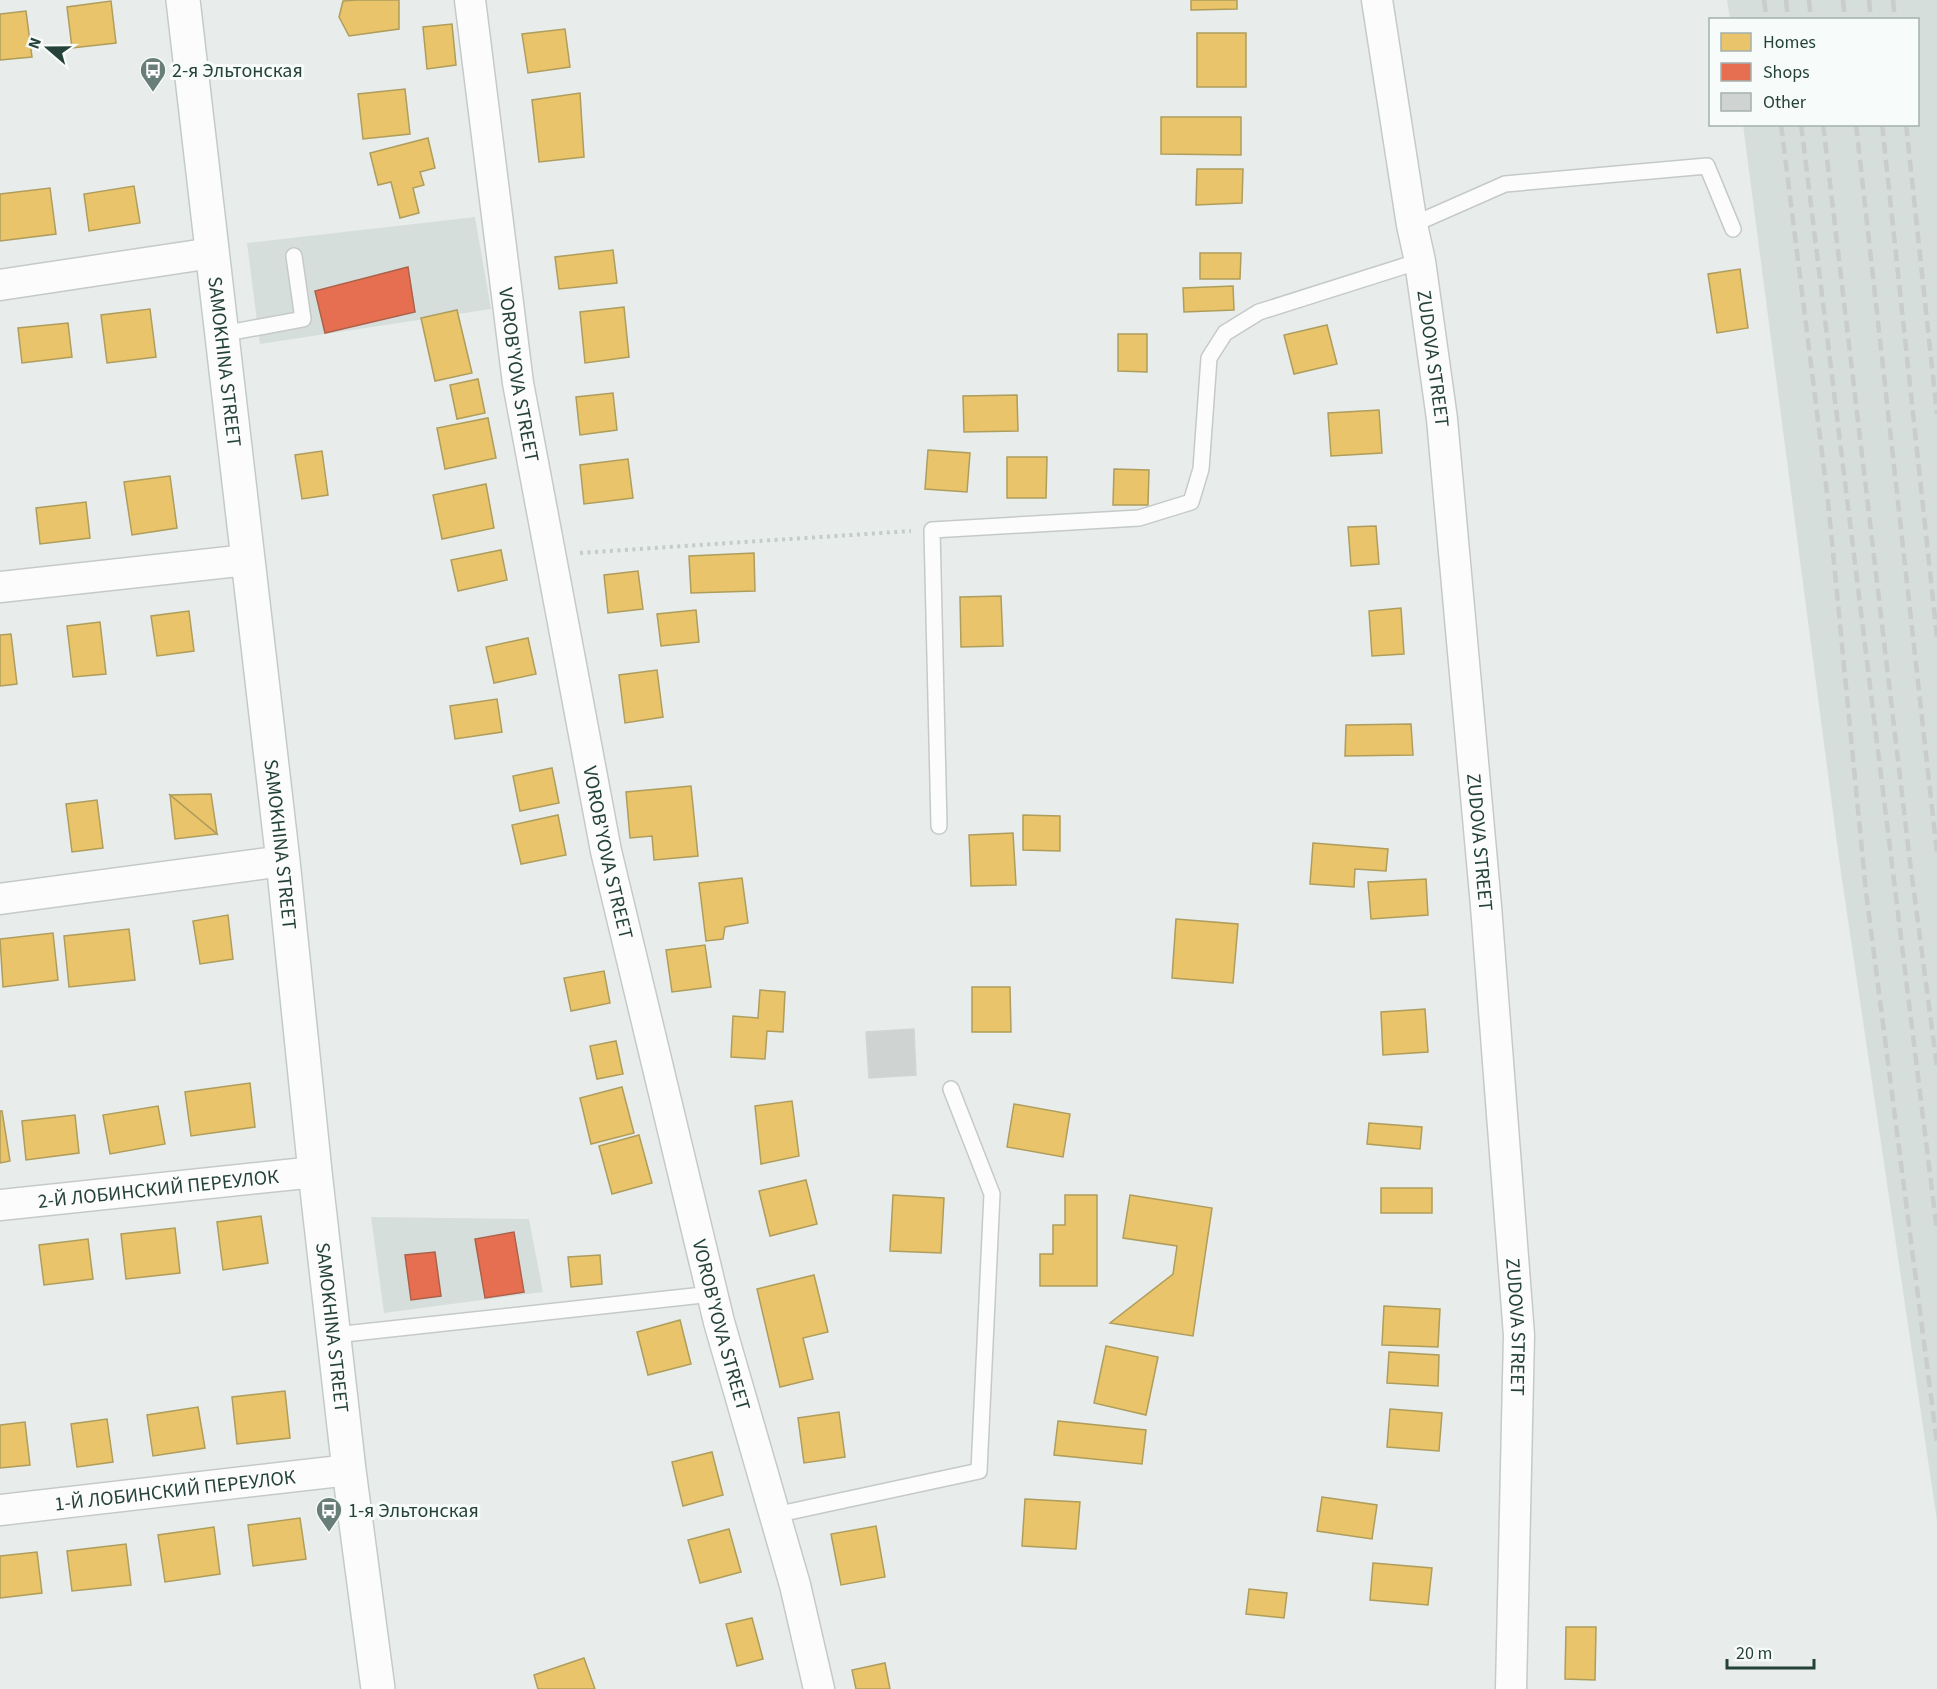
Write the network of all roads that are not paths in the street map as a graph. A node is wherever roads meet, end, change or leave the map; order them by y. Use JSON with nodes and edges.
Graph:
{"nodes":[{"id":1,"x":183,"y":0,"type":"edge"},
{"id":2,"x":470,"y":0,"type":"edge"},
{"id":3,"x":1377,"y":0,"type":"edge"},
{"id":4,"x":1412,"y":225,"type":"junction"},
{"id":5,"x":1733,"y":229,"type":"dead end"},
{"id":6,"x":212,"y":253,"type":"junction"},
{"id":7,"x":294,"y":256,"type":"dead end"},
{"id":8,"x":1420,"y":261,"type":"junction"},
{"id":9,"x":0,"y":285,"type":"edge"},
{"id":10,"x":222,"y":334,"type":"junction"},
{"id":11,"x":247,"y":560,"type":"junction"},
{"id":12,"x":0,"y":587,"type":"edge"},
{"id":13,"x":939,"y":825,"type":"dead end"},
{"id":14,"x":283,"y":861,"type":"junction"},
{"id":15,"x":0,"y":899,"type":"edge"},
{"id":16,"x":951,"y":1089,"type":"dead end"},
{"id":17,"x":315,"y":1172,"type":"junction"},
{"id":18,"x":0,"y":1205,"type":"edge"},
{"id":19,"x":712,"y":1294,"type":"junction"},
{"id":20,"x":335,"y":1335,"type":"junction"},
{"id":21,"x":349,"y":1470,"type":"junction"},
{"id":22,"x":0,"y":1510,"type":"edge"},
{"id":23,"x":775,"y":1515,"type":"junction"},
{"id":24,"x":378,"y":1689,"type":"edge"},
{"id":25,"x":819,"y":1689,"type":"edge"},
{"id":26,"x":1511,"y":1689,"type":"edge"}],
"edges":[{"from":1,"to":6,"type":"street","name":"SAMOKHINA STREET"},
{"from":2,"to":19,"type":"street","name":"VOROB'YOVA STREET"},
{"from":3,"to":4,"type":"street","name":"ZUDOVA STREET"},
{"from":4,"to":5,"type":"lane"},
{"from":4,"to":8,"type":"street","name":"ZUDOVA STREET"},
{"from":6,"to":9,"type":"street"},
{"from":6,"to":10,"type":"street","name":"SAMOKHINA STREET"},
{"from":7,"to":10,"type":"lane"},
{"from":8,"to":13,"type":"lane"},
{"from":8,"to":26,"type":"street","name":"ZUDOVA STREET"},
{"from":10,"to":11,"type":"street","name":"SAMOKHINA STREET"},
{"from":11,"to":12,"type":"street"},
{"from":11,"to":14,"type":"street","name":"SAMOKHINA STREET"},
{"from":14,"to":15,"type":"street"},
{"from":14,"to":17,"type":"street","name":"SAMOKHINA STREET"},
{"from":16,"to":23,"type":"lane"},
{"from":17,"to":18,"type":"street","name":"2-Й ЛОБИНСКИЙ ПЕРЕУЛОК"},
{"from":17,"to":20,"type":"street","name":"SAMOKHINA STREET"},
{"from":19,"to":20,"type":"lane"},
{"from":19,"to":23,"type":"street","name":"VOROB'YOVA STREET"},
{"from":20,"to":21,"type":"street","name":"SAMOKHINA STREET"},
{"from":21,"to":22,"type":"street","name":"1-Й ЛОБИНСКИЙ ПЕРЕУЛОК"},
{"from":21,"to":24,"type":"street","name":"SAMOKHINA STREET"},
{"from":23,"to":25,"type":"street","name":"VOROB'YOVA STREET"}]}
